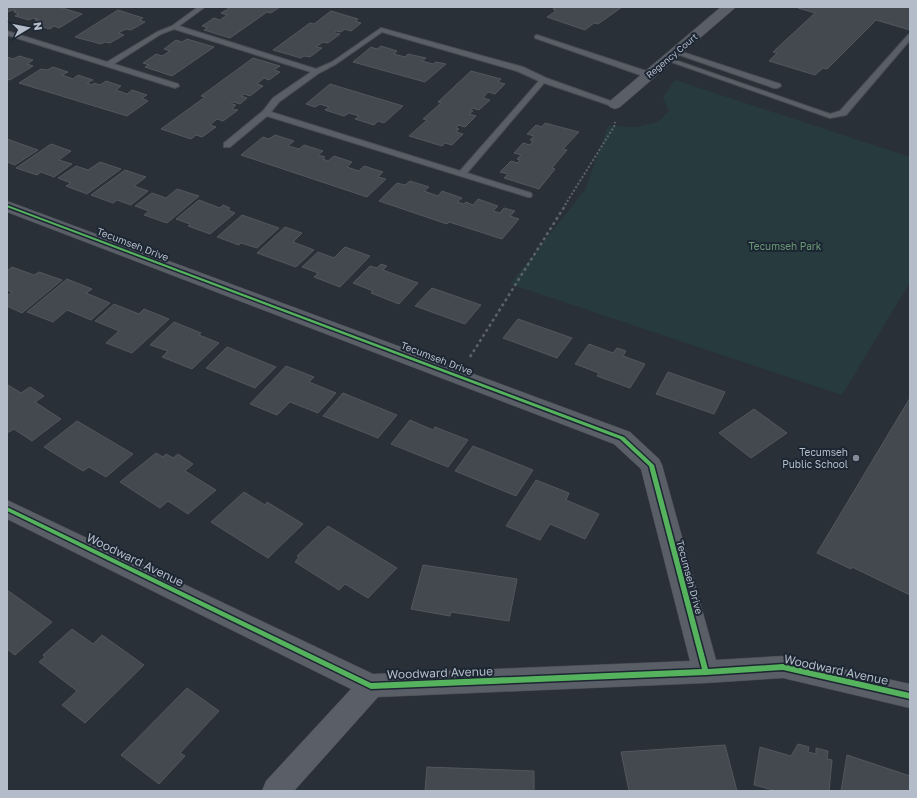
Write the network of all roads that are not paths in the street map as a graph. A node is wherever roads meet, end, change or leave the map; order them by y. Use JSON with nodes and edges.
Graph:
{"nodes":[{"id":1,"x":202,"y":7,"type":"edge"},
{"id":2,"x":729,"y":7,"type":"edge"},
{"id":3,"x":174,"y":27,"type":"junction"},
{"id":4,"x":7,"y":33,"type":"edge"},
{"id":5,"x":910,"y":36,"type":"edge"},
{"id":6,"x":537,"y":37,"type":"dead end"},
{"id":7,"x":672,"y":56,"type":"junction"},
{"id":8,"x":108,"y":65,"type":"junction"},
{"id":9,"x":316,"y":71,"type":"junction"},
{"id":10,"x":649,"y":75,"type":"junction"},
{"id":11,"x":543,"y":80,"type":"junction"},
{"id":12,"x":175,"y":86,"type":"dead end"},
{"id":13,"x":777,"y":86,"type":"dead end"},
{"id":14,"x":615,"y":104,"type":"joint"},
{"id":15,"x":266,"y":113,"type":"junction"},
{"id":16,"x":226,"y":146,"type":"dead end"},
{"id":17,"x":461,"y":175,"type":"junction"},
{"id":18,"x":528,"y":195,"type":"dead end"},
{"id":19,"x":7,"y":206,"type":"edge"},
{"id":20,"x":7,"y":509,"type":"edge"},
{"id":21,"x":706,"y":672,"type":"junction"},
{"id":22,"x":371,"y":686,"type":"junction"},
{"id":23,"x":910,"y":696,"type":"edge"},
{"id":24,"x":276,"y":791,"type":"edge"}],
"edges":[{"from":1,"to":3,"type":"lane"},
{"from":2,"to":7,"type":"street","name":"Regency Court"},
{"from":3,"to":8,"type":"lane"},
{"from":3,"to":9,"type":"lane"},
{"from":4,"to":8,"type":"lane"},
{"from":5,"to":7,"type":"lane"},
{"from":6,"to":10,"type":"lane"},
{"from":7,"to":10,"type":"street","name":"Regency Court"},
{"from":7,"to":13,"type":"lane"},
{"from":8,"to":12,"type":"lane"},
{"from":9,"to":11,"type":"lane"},
{"from":9,"to":15,"type":"lane"},
{"from":10,"to":14,"type":"street","name":"Regency Court"},
{"from":11,"to":14,"type":"lane"},
{"from":11,"to":17,"type":"lane"},
{"from":15,"to":16,"type":"lane"},
{"from":15,"to":17,"type":"lane"},
{"from":17,"to":18,"type":"lane"},
{"from":19,"to":21,"type":"street","name":"Tecumseh Drive"},
{"from":20,"to":22,"type":"street","name":"Woodward Avenue"},
{"from":21,"to":22,"type":"street","name":"Woodward Avenue"},
{"from":21,"to":23,"type":"street","name":"Woodward Avenue"},
{"from":22,"to":24,"type":"street"}]}
